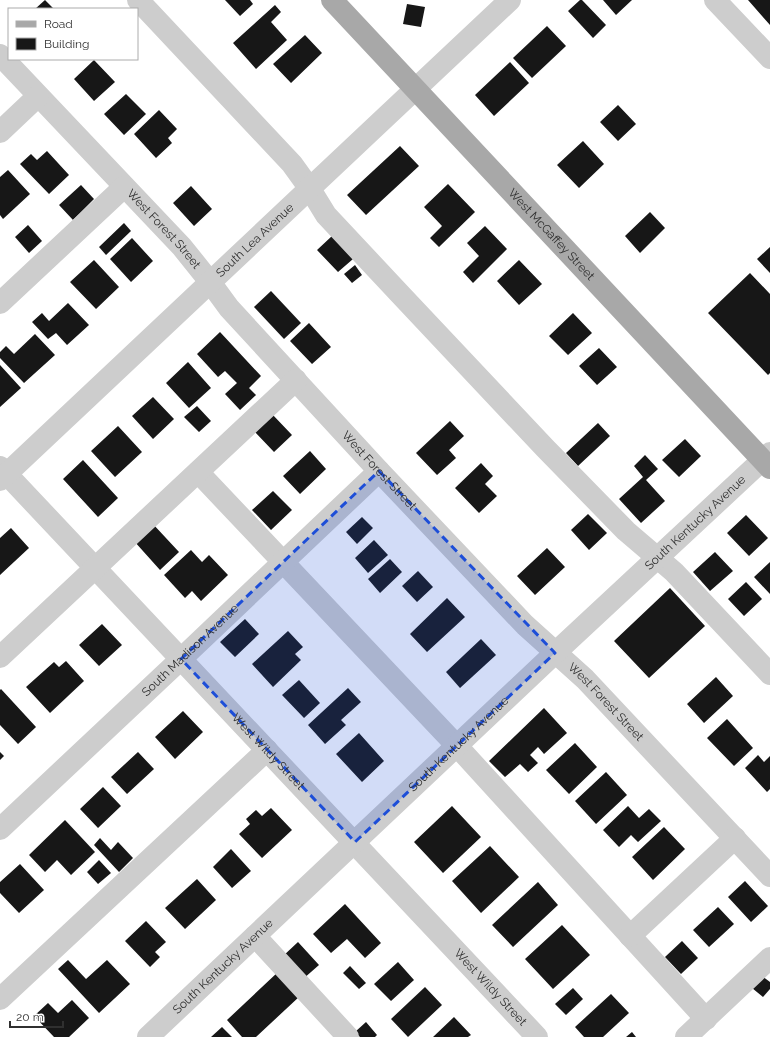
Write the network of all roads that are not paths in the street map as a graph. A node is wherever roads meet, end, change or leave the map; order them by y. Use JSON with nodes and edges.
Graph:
{"nodes":[{"id":1,"x":138,"y":0,"type":"edge"},
{"id":2,"x":332,"y":0,"type":"edge"},
{"id":3,"x":510,"y":0,"type":"edge"},
{"id":4,"x":715,"y":0,"type":"edge"},
{"id":5,"x":0,"y":55,"type":"edge"},
{"id":6,"x":770,"y":58,"type":"edge"},
{"id":7,"x":415,"y":89,"type":"junction"},
{"id":8,"x":38,"y":96,"type":"junction"},
{"id":9,"x":0,"y":132,"type":"edge"},
{"id":10,"x":124,"y":186,"type":"junction"},
{"id":11,"x":310,"y":189,"type":"junction"},
{"id":12,"x":210,"y":282,"type":"junction"},
{"id":13,"x":0,"y":303,"type":"edge"},
{"id":14,"x":296,"y":380,"type":"junction"},
{"id":15,"x":767,"y":460,"type":"edge"},
{"id":16,"x":379,"y":471,"type":"junction"},
{"id":17,"x":198,"y":472,"type":"junction"},
{"id":18,"x":2,"y":473,"type":"edge"},
{"id":19,"x":658,"y":557,"type":"junction"},
{"id":20,"x":283,"y":563,"type":"junction"},
{"id":21,"x":95,"y":568,"type":"junction"},
{"id":22,"x":555,"y":653,"type":"junction"},
{"id":23,"x":0,"y":657,"type":"edge"},
{"id":24,"x":181,"y":660,"type":"junction"},
{"id":25,"x":770,"y":674,"type":"edge"},
{"id":26,"x":457,"y":746,"type":"junction"},
{"id":27,"x":267,"y":750,"type":"junction"},
{"id":28,"x":0,"y":829,"type":"edge"},
{"id":29,"x":735,"y":838,"type":"junction"},
{"id":30,"x":355,"y":842,"type":"junction"},
{"id":31,"x":770,"y":876,"type":"edge"},
{"id":32,"x":255,"y":936,"type":"junction"},
{"id":33,"x":630,"y":936,"type":"junction"},
{"id":34,"x":770,"y":958,"type":"edge"},
{"id":35,"x":0,"y":999,"type":"edge"},
{"id":36,"x":706,"y":1019,"type":"junction"},
{"id":37,"x":341,"y":1034,"type":"edge"},
{"id":38,"x":527,"y":1034,"type":"edge"},
{"id":39,"x":148,"y":1037,"type":"edge"},
{"id":40,"x":686,"y":1037,"type":"edge"}],
"edges":[{"from":1,"to":11,"type":"street"},
{"from":2,"to":7,"type":"main road","name":"West McGaffey Street"},
{"from":3,"to":7,"type":"street","name":"South Lea Avenue"},
{"from":4,"to":6,"type":"street"},
{"from":5,"to":8,"type":"street","name":"West Forest Street"},
{"from":7,"to":11,"type":"street","name":"South Lea Avenue"},
{"from":7,"to":15,"type":"main road","name":"West McGaffey Street"},
{"from":8,"to":9,"type":"street"},
{"from":8,"to":10,"type":"street","name":"West Forest Street"},
{"from":10,"to":12,"type":"street","name":"West Forest Street"},
{"from":10,"to":13,"type":"street"},
{"from":11,"to":12,"type":"street","name":"South Lea Avenue"},
{"from":11,"to":19,"type":"street"},
{"from":12,"to":14,"type":"street","name":"West Forest Street"},
{"from":12,"to":18,"type":"street","name":"South Lea Avenue"},
{"from":14,"to":16,"type":"street","name":"West Forest Street"},
{"from":14,"to":17,"type":"street"},
{"from":15,"to":19,"type":"street","name":"South Kentucky Avenue"},
{"from":16,"to":20,"type":"street","name":"South Madison Avenue"},
{"from":16,"to":22,"type":"street","name":"West Forest Street"},
{"from":17,"to":20,"type":"street"},
{"from":17,"to":21,"type":"street"},
{"from":18,"to":21,"type":"street","name":"West Wildy Street"},
{"from":19,"to":22,"type":"street","name":"South Kentucky Avenue"},
{"from":19,"to":25,"type":"street"},
{"from":20,"to":24,"type":"street","name":"South Madison Avenue"},
{"from":20,"to":26,"type":"street"},
{"from":21,"to":23,"type":"street"},
{"from":21,"to":24,"type":"street","name":"West Wildy Street"},
{"from":22,"to":26,"type":"street","name":"South Kentucky Avenue"},
{"from":22,"to":29,"type":"street","name":"West Forest Street"},
{"from":24,"to":27,"type":"street","name":"West Wildy Street"},
{"from":24,"to":28,"type":"street","name":"South Madison Avenue"},
{"from":26,"to":30,"type":"street","name":"South Kentucky Avenue"},
{"from":26,"to":33,"type":"street"},
{"from":27,"to":30,"type":"street","name":"West Wildy Street"},
{"from":27,"to":35,"type":"street"},
{"from":29,"to":31,"type":"street","name":"West Forest Street"},
{"from":29,"to":33,"type":"street"},
{"from":30,"to":32,"type":"street","name":"South Kentucky Avenue"},
{"from":30,"to":38,"type":"street","name":"West Wildy Street"},
{"from":32,"to":37,"type":"street"},
{"from":32,"to":39,"type":"street","name":"South Kentucky Avenue"},
{"from":33,"to":36,"type":"street"},
{"from":34,"to":36,"type":"street"},
{"from":36,"to":40,"type":"street"}]}
